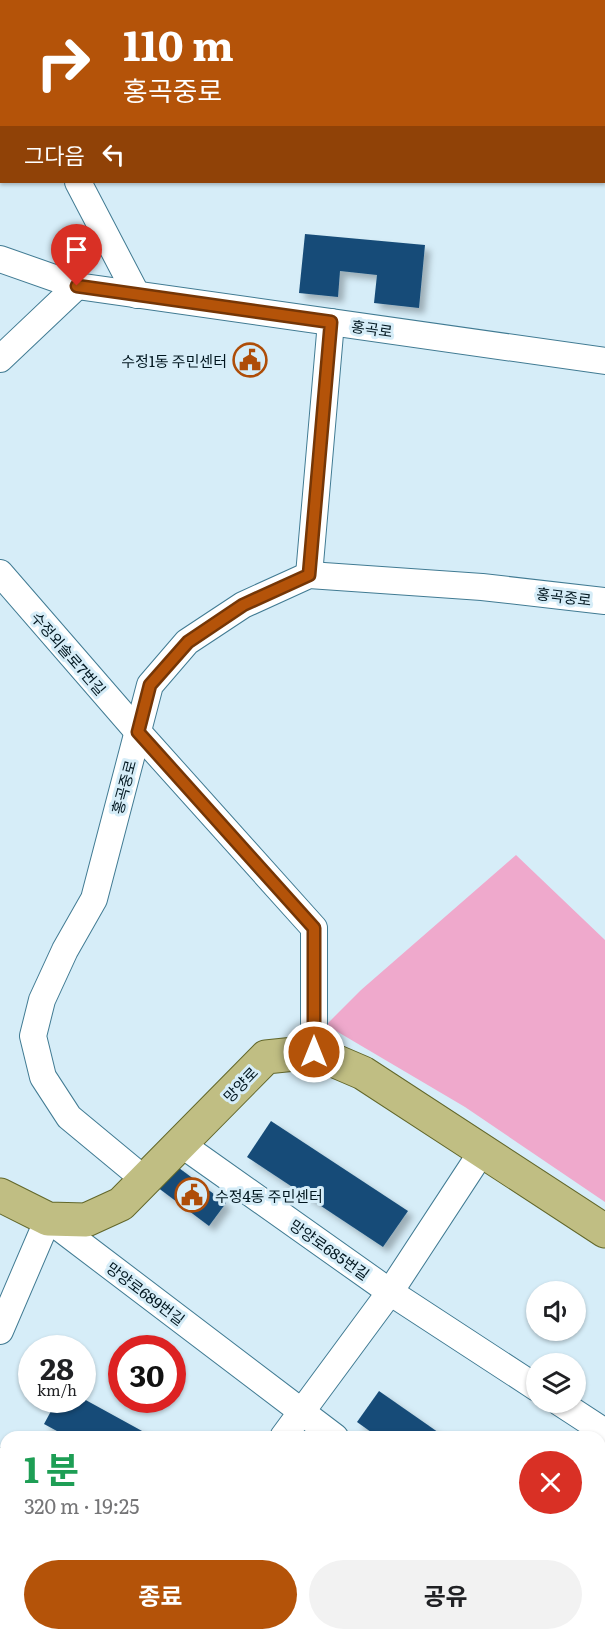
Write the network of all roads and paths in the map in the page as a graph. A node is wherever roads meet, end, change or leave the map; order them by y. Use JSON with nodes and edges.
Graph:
{"nodes":[{"id":1,"x":79,"y":183,"type":"edge"},
{"id":2,"x":0,"y":259,"type":"edge"},
{"id":3,"x":77,"y":286,"type":"junction"},
{"id":4,"x":137,"y":295,"type":"junction"},
{"id":5,"x":331,"y":322,"type":"junction"},
{"id":6,"x":0,"y":359,"type":"edge"},
{"id":7,"x":605,"y":361,"type":"edge"},
{"id":8,"x":0,"y":573,"type":"edge"},
{"id":9,"x":309,"y":575,"type":"junction"},
{"id":10,"x":605,"y":601,"type":"edge"},
{"id":11,"x":138,"y":732,"type":"junction"},
{"id":12,"x":314,"y":1052,"type":"junction"},
{"id":13,"x":181,"y":1144,"type":"junction"},
{"id":14,"x":483,"y":1150,"type":"junction"},
{"id":15,"x":145,"y":1180,"type":"junction"},
{"id":16,"x":0,"y":1195,"type":"edge"},
{"id":17,"x":48,"y":1219,"type":"junction"},
{"id":18,"x":605,"y":1231,"type":"edge"},
{"id":19,"x":390,"y":1292,"type":"junction"},
{"id":20,"x":0,"y":1331,"type":"edge"},
{"id":21,"x":526,"y":1381,"type":"edge"},
{"id":22,"x":301,"y":1411,"type":"junction"},
{"id":23,"x":576,"y":1413,"type":"edge"},
{"id":24,"x":287,"y":1431,"type":"edge"},
{"id":25,"x":327,"y":1431,"type":"edge"},
{"id":26,"x":604,"y":1431,"type":"edge"}],
"edges":[{"from":1,"to":4,"type":"street"},
{"from":2,"to":3,"type":"street","name":"홍곡로"},
{"from":3,"to":4,"type":"street","name":"홍곡로"},
{"from":3,"to":6,"type":"street"},
{"from":4,"to":5,"type":"street","name":"홍곡로"},
{"from":5,"to":7,"type":"street","name":"홍곡로"},
{"from":5,"to":9,"type":"street"},
{"from":8,"to":11,"type":"street","name":"수정외솔로7번길"},
{"from":9,"to":10,"type":"street","name":"홍곡중로"},
{"from":9,"to":11,"type":"street","name":"홍곡중로"},
{"from":11,"to":12,"type":"street","name":"수정외솔로7번길"},
{"from":11,"to":15,"type":"street","name":"홍곡중로"},
{"from":12,"to":13,"type":"main road","name":"망양로"},
{"from":12,"to":14,"type":"main road","name":"망양로"},
{"from":13,"to":15,"type":"main road","name":"망양로"},
{"from":13,"to":19,"type":"street","name":"망양로685번길"},
{"from":14,"to":18,"type":"main road","name":"망양로"},
{"from":14,"to":19,"type":"street"},
{"from":15,"to":17,"type":"main road","name":"망양로"},
{"from":16,"to":17,"type":"main road","name":"망양로"},
{"from":17,"to":20,"type":"street"},
{"from":17,"to":22,"type":"street","name":"망양로689번길"},
{"from":19,"to":21,"type":"street","name":"망양로685번길"},
{"from":19,"to":22,"type":"street"},
{"from":22,"to":24,"type":"street"},
{"from":22,"to":25,"type":"street","name":"망양로689번길"},
{"from":23,"to":26,"type":"street"}]}
